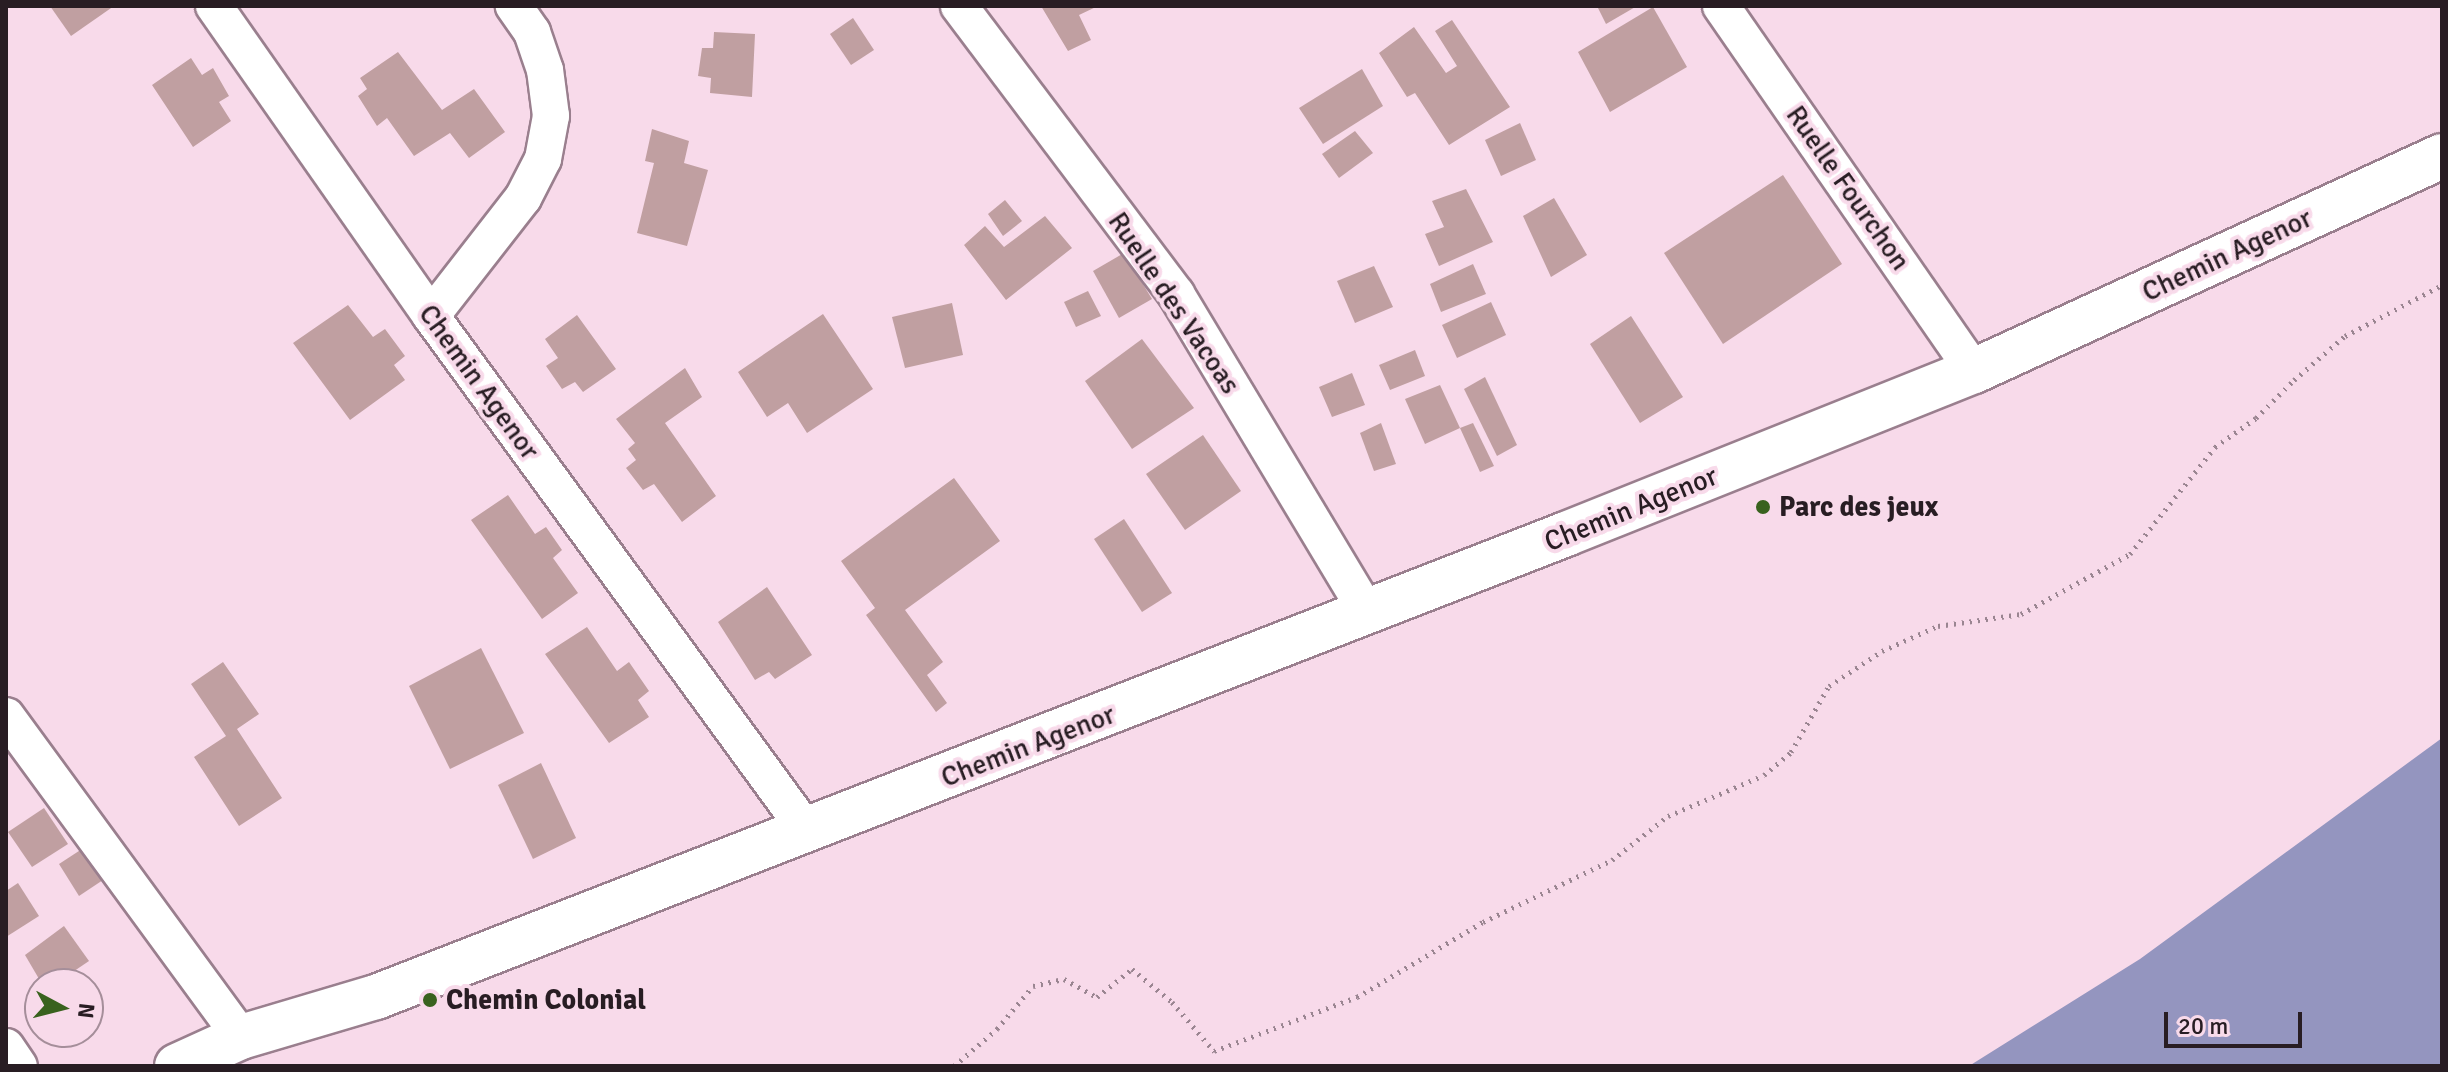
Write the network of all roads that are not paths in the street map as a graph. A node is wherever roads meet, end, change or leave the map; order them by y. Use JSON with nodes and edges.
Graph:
{"nodes":[{"id":1,"x":214,"y":6,"type":"edge"},
{"id":2,"x":514,"y":6,"type":"edge"},
{"id":3,"x":959,"y":6,"type":"edge"},
{"id":4,"x":1721,"y":6,"type":"edge"},
{"id":5,"x":2442,"y":156,"type":"edge"},
{"id":6,"x":431,"y":316,"type":"junction"},
{"id":7,"x":1974,"y":371,"type":"junction"},
{"id":8,"x":1368,"y":614,"type":"junction"},
{"id":9,"x":6,"y":716,"type":"edge"},
{"id":10,"x":807,"y":831,"type":"junction"},
{"id":11,"x":241,"y":1037,"type":"junction"},
{"id":12,"x":6,"y":1047,"type":"edge"},
{"id":13,"x":19,"y":1066,"type":"edge"},
{"id":14,"x":177,"y":1066,"type":"edge"}],
"edges":[{"from":1,"to":6,"type":"street","name":"Chemin Agenor"},
{"from":2,"to":6,"type":"street"},
{"from":3,"to":8,"type":"street","name":"Ruelle des Vacoas"},
{"from":4,"to":7,"type":"street","name":"Ruelle Fourchon"},
{"from":5,"to":7,"type":"main road","name":"Chemin Agenor"},
{"from":6,"to":10,"type":"street","name":"Chemin Agenor"},
{"from":7,"to":8,"type":"main road","name":"Chemin Agenor"},
{"from":8,"to":10,"type":"main road","name":"Chemin Agenor"},
{"from":9,"to":11,"type":"street"},
{"from":10,"to":11,"type":"main road","name":"Chemin Agenor"},
{"from":11,"to":14,"type":"main road","name":"Chemin Agenor"},
{"from":12,"to":13,"type":"street"}]}
